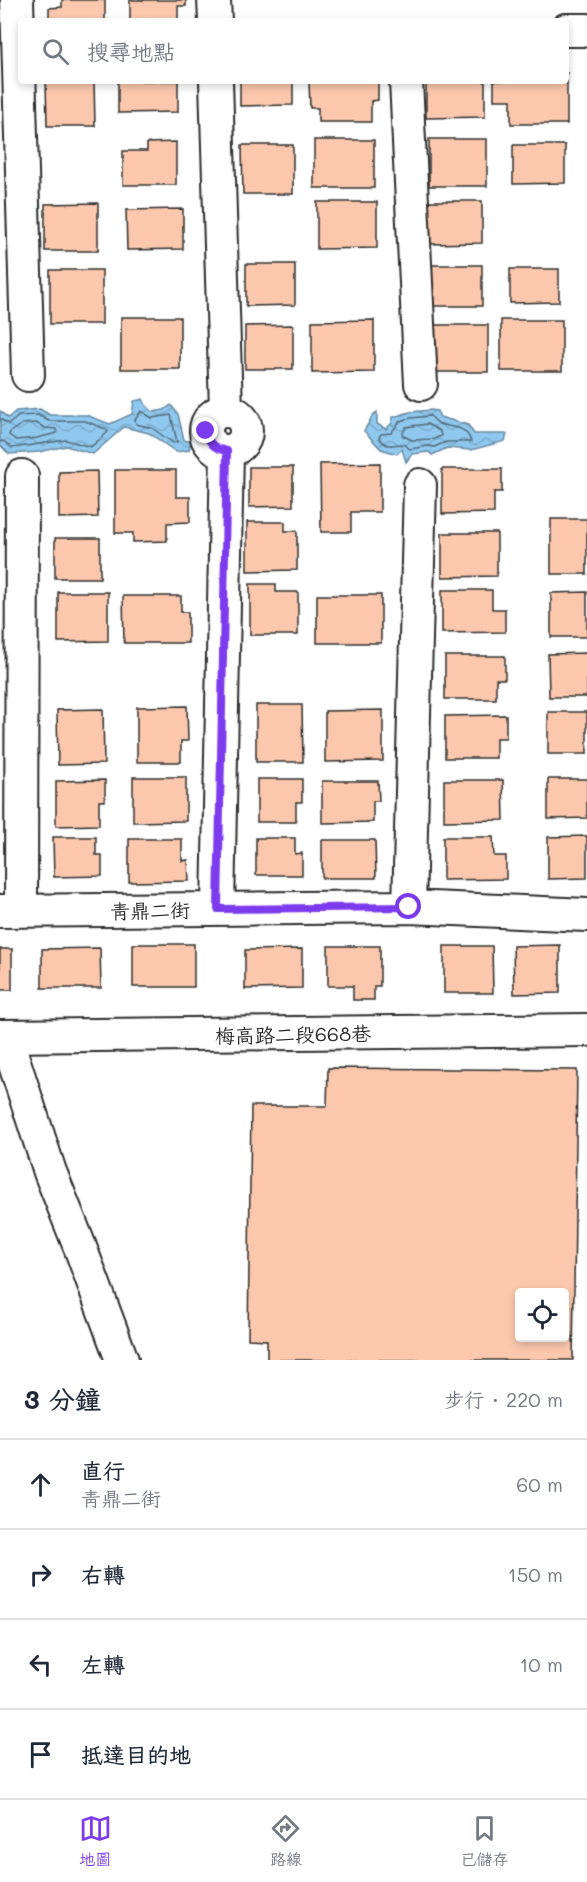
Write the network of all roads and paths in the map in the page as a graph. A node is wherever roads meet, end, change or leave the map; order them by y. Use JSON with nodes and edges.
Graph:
{"nodes":[{"id":1,"x":17,"y":0,"type":"edge"},
{"id":2,"x":214,"y":0,"type":"edge"},
{"id":3,"x":214,"y":18,"type":"edge"},
{"id":4,"x":569,"y":30,"type":"edge"},
{"id":5,"x":587,"y":30,"type":"edge"},
{"id":6,"x":18,"y":34,"type":"edge"},
{"id":7,"x":19,"y":84,"type":"edge"},
{"id":8,"x":216,"y":84,"type":"edge"},
{"id":9,"x":406,"y":84,"type":"edge"},
{"id":10,"x":28,"y":375,"type":"dead end"},
{"id":11,"x":421,"y":384,"type":"dead end"},
{"id":12,"x":22,"y":476,"type":"dead end"},
{"id":13,"x":420,"y":485,"type":"dead end"},
{"id":14,"x":409,"y":907,"type":"junction"},
{"id":15,"x":218,"y":909,"type":"junction"},
{"id":16,"x":11,"y":911,"type":"edge"},
{"id":17,"x":587,"y":915,"type":"edge"},
{"id":18,"x":587,"y":1030,"type":"edge"},
{"id":19,"x":3,"y":1036,"type":"edge"},
{"id":20,"x":122,"y":1360,"type":"edge"}],
"edges":[{"from":1,"to":6,"type":"street"},
{"from":2,"to":3,"type":"street"},
{"from":4,"to":5,"type":"street"},
{"from":7,"to":10,"type":"street"},
{"from":8,"to":15,"type":"street"},
{"from":9,"to":11,"type":"street"},
{"from":12,"to":16,"type":"street"},
{"from":13,"to":14,"type":"street"},
{"from":14,"to":15,"type":"street","name":"青鼎二街"},
{"from":14,"to":17,"type":"street","name":"青鼎二街"},
{"from":15,"to":16,"type":"street","name":"青鼎二街"},
{"from":18,"to":19,"type":"street","name":"梅高路二段668巷"},
{"from":19,"to":20,"type":"street"}]}
